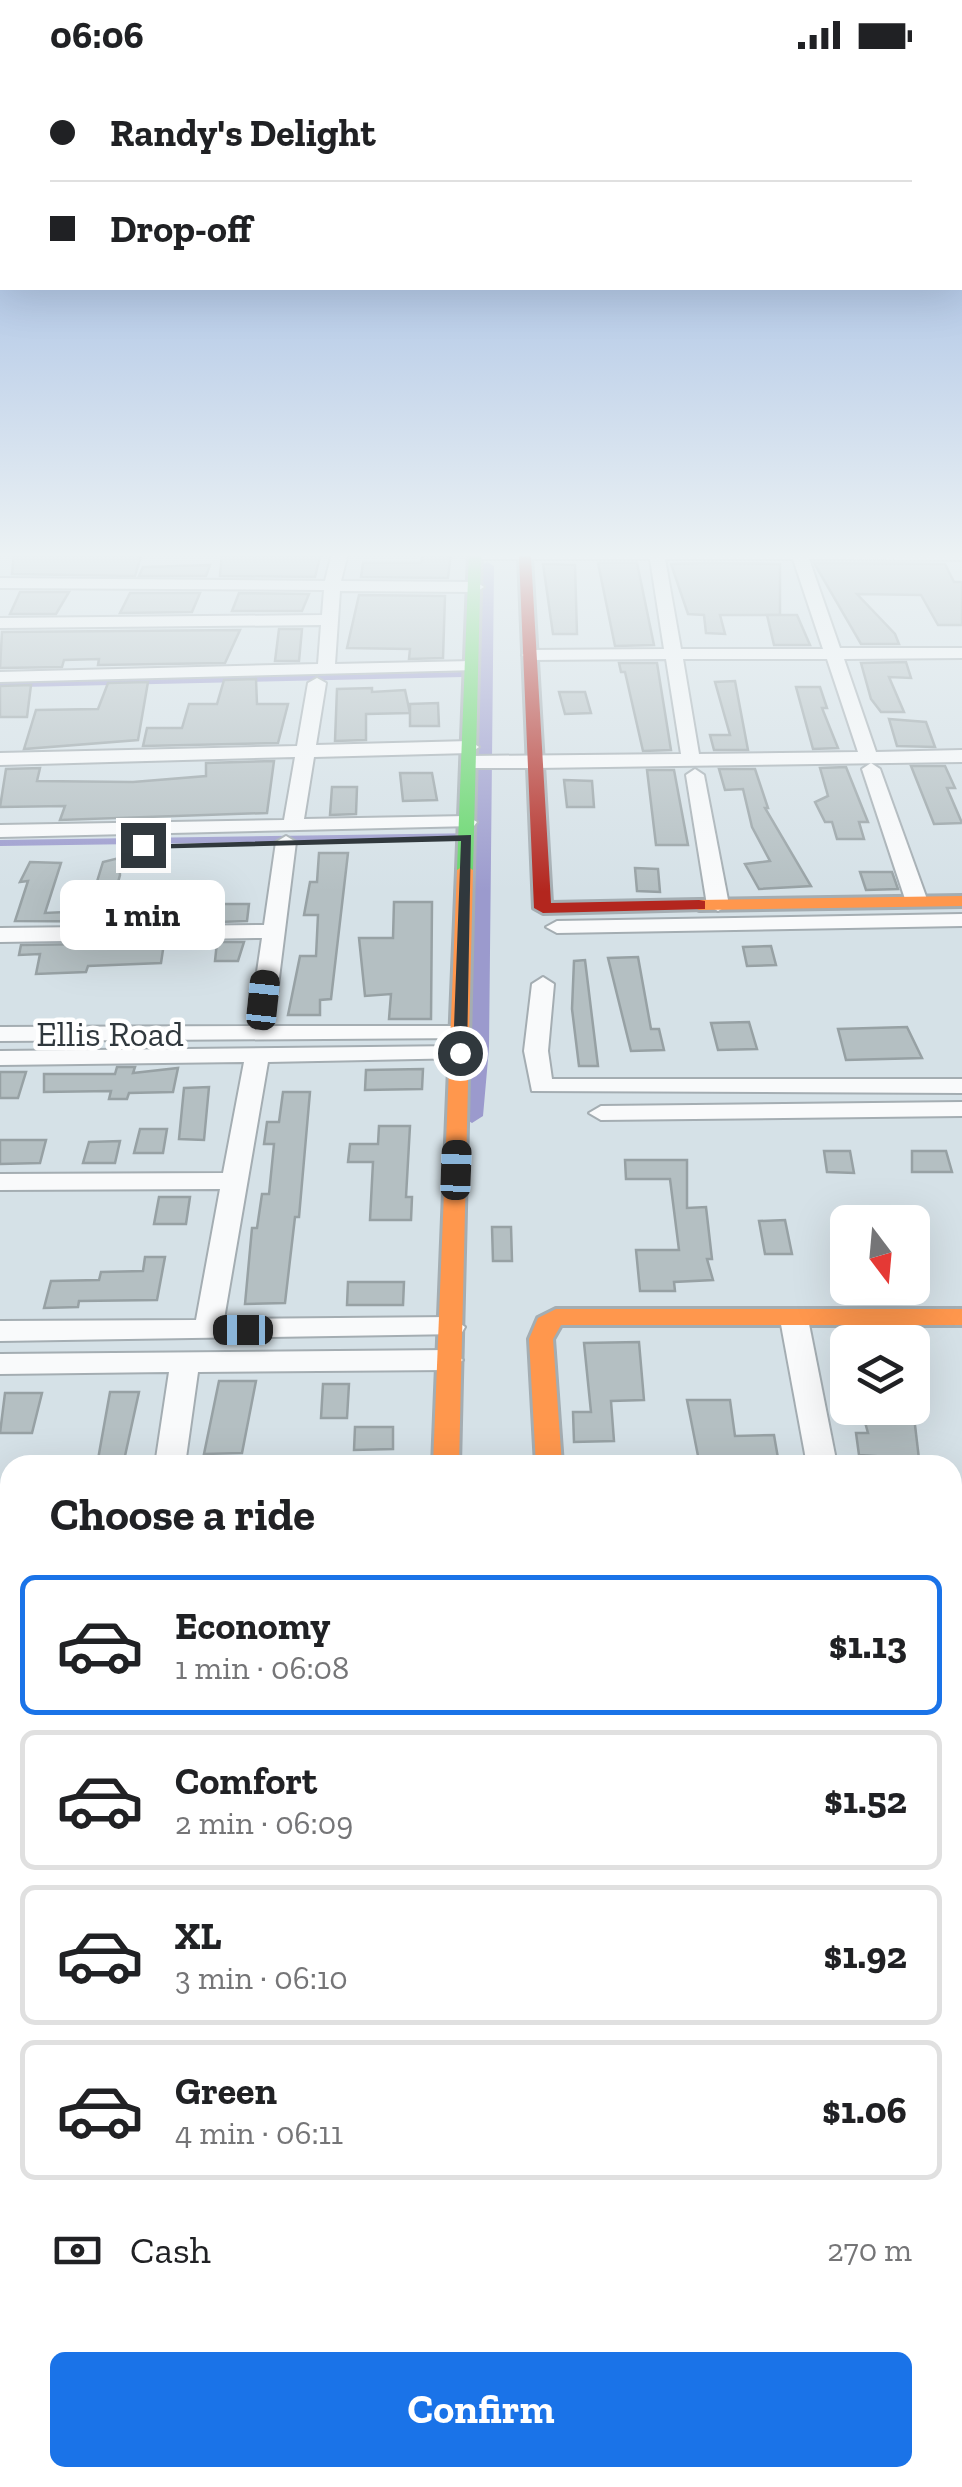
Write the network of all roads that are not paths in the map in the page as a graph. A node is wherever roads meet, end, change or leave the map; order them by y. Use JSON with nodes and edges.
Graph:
{"nodes":[{"id":1,"x":323,"y":666,"type":"edge"},
{"id":2,"x":472,"y":666,"type":"edge"},
{"id":3,"x":530,"y":666,"type":"edge"},
{"id":4,"x":675,"y":666,"type":"edge"},
{"id":5,"x":837,"y":666,"type":"edge"},
{"id":6,"x":472,"y":674,"type":"junction"},
{"id":7,"x":321,"y":676,"type":"junction"},
{"id":8,"x":0,"y":677,"type":"edge"},
{"id":9,"x":0,"y":690,"type":"edge"},
{"id":10,"x":307,"y":752,"type":"junction"},
{"id":11,"x":962,"y":756,"type":"edge"},
{"id":12,"x":473,"y":757,"type":"junction"},
{"id":13,"x":0,"y":760,"type":"edge"},
{"id":14,"x":532,"y":762,"type":"junction"},
{"id":15,"x":870,"y":763,"type":"junction"},
{"id":16,"x":693,"y":767,"type":"junction"},
{"id":17,"x":467,"y":830,"type":"junction"},
{"id":18,"x":0,"y":831,"type":"edge"},
{"id":19,"x":289,"y":835,"type":"junction"},
{"id":20,"x":0,"y":848,"type":"edge"},
{"id":21,"x":917,"y":902,"type":"junction"},
{"id":22,"x":962,"y":902,"type":"edge"},
{"id":23,"x":718,"y":905,"type":"junction"},
{"id":24,"x":962,"y":920,"type":"edge"},
{"id":25,"x":557,"y":927,"type":"dead end"},
{"id":26,"x":270,"y":931,"type":"junction"},
{"id":27,"x":0,"y":936,"type":"edge"},
{"id":28,"x":543,"y":984,"type":"dead end"},
{"id":29,"x":0,"y":1034,"type":"edge"},
{"id":30,"x":460,"y":1043,"type":"junction"},
{"id":31,"x":258,"y":1044,"type":"junction"},
{"id":32,"x":0,"y":1058,"type":"edge"},
{"id":33,"x":962,"y":1086,"type":"edge"},
{"id":34,"x":796,"y":1099,"type":"junction"},
{"id":35,"x":962,"y":1109,"type":"edge"},
{"id":36,"x":601,"y":1114,"type":"dead end"},
{"id":37,"x":0,"y":1182,"type":"edge"},
{"id":38,"x":234,"y":1182,"type":"junction"},
{"id":39,"x":962,"y":1317,"type":"edge"},
{"id":40,"x":794,"y":1319,"type":"junction"},
{"id":41,"x":208,"y":1330,"type":"junction"},
{"id":42,"x":0,"y":1332,"type":"edge"},
{"id":43,"x":450,"y":1346,"type":"junction"},
{"id":44,"x":0,"y":1364,"type":"edge"},
{"id":45,"x":184,"y":1364,"type":"junction"},
{"id":46,"x":171,"y":1455,"type":"edge"},
{"id":47,"x":446,"y":1455,"type":"edge"},
{"id":48,"x":548,"y":1455,"type":"edge"},
{"id":49,"x":820,"y":1455,"type":"edge"}],
"edges":[{"from":1,"to":7,"type":"street"},
{"from":2,"to":6,"type":"street"},
{"from":3,"to":14,"type":"street"},
{"from":4,"to":16,"type":"street"},
{"from":5,"to":15,"type":"street"},
{"from":6,"to":7,"type":"street"},
{"from":6,"to":12,"type":"street"},
{"from":7,"to":8,"type":"street"},
{"from":7,"to":9,"type":"street"},
{"from":7,"to":10,"type":"street"},
{"from":10,"to":12,"type":"street"},
{"from":10,"to":13,"type":"street"},
{"from":10,"to":19,"type":"street"},
{"from":11,"to":15,"type":"street"},
{"from":12,"to":14,"type":"street"},
{"from":12,"to":17,"type":"street"},
{"from":14,"to":16,"type":"street"},
{"from":14,"to":23,"type":"street"},
{"from":15,"to":16,"type":"street"},
{"from":15,"to":21,"type":"street"},
{"from":16,"to":23,"type":"street"},
{"from":17,"to":19,"type":"street"},
{"from":17,"to":30,"type":"street"},
{"from":18,"to":19,"type":"street"},
{"from":19,"to":20,"type":"street"},
{"from":19,"to":26,"type":"street"},
{"from":21,"to":22,"type":"street"},
{"from":21,"to":23,"type":"street"},
{"from":24,"to":25,"type":"street"},
{"from":26,"to":27,"type":"street"},
{"from":26,"to":31,"type":"street"},
{"from":28,"to":34,"type":"street"},
{"from":29,"to":31,"type":"street","name":"Ellis Road"},
{"from":30,"to":31,"type":"street"},
{"from":30,"to":43,"type":"street"},
{"from":31,"to":32,"type":"street"},
{"from":31,"to":38,"type":"street"},
{"from":33,"to":34,"type":"street"},
{"from":34,"to":35,"type":"street"},
{"from":34,"to":36,"type":"street"},
{"from":37,"to":38,"type":"street"},
{"from":38,"to":41,"type":"street"},
{"from":39,"to":40,"type":"street"},
{"from":40,"to":48,"type":"street"},
{"from":40,"to":49,"type":"street"},
{"from":41,"to":42,"type":"street"},
{"from":41,"to":43,"type":"street"},
{"from":43,"to":45,"type":"street"},
{"from":43,"to":47,"type":"street"},
{"from":44,"to":45,"type":"street"},
{"from":45,"to":46,"type":"street"}]}
